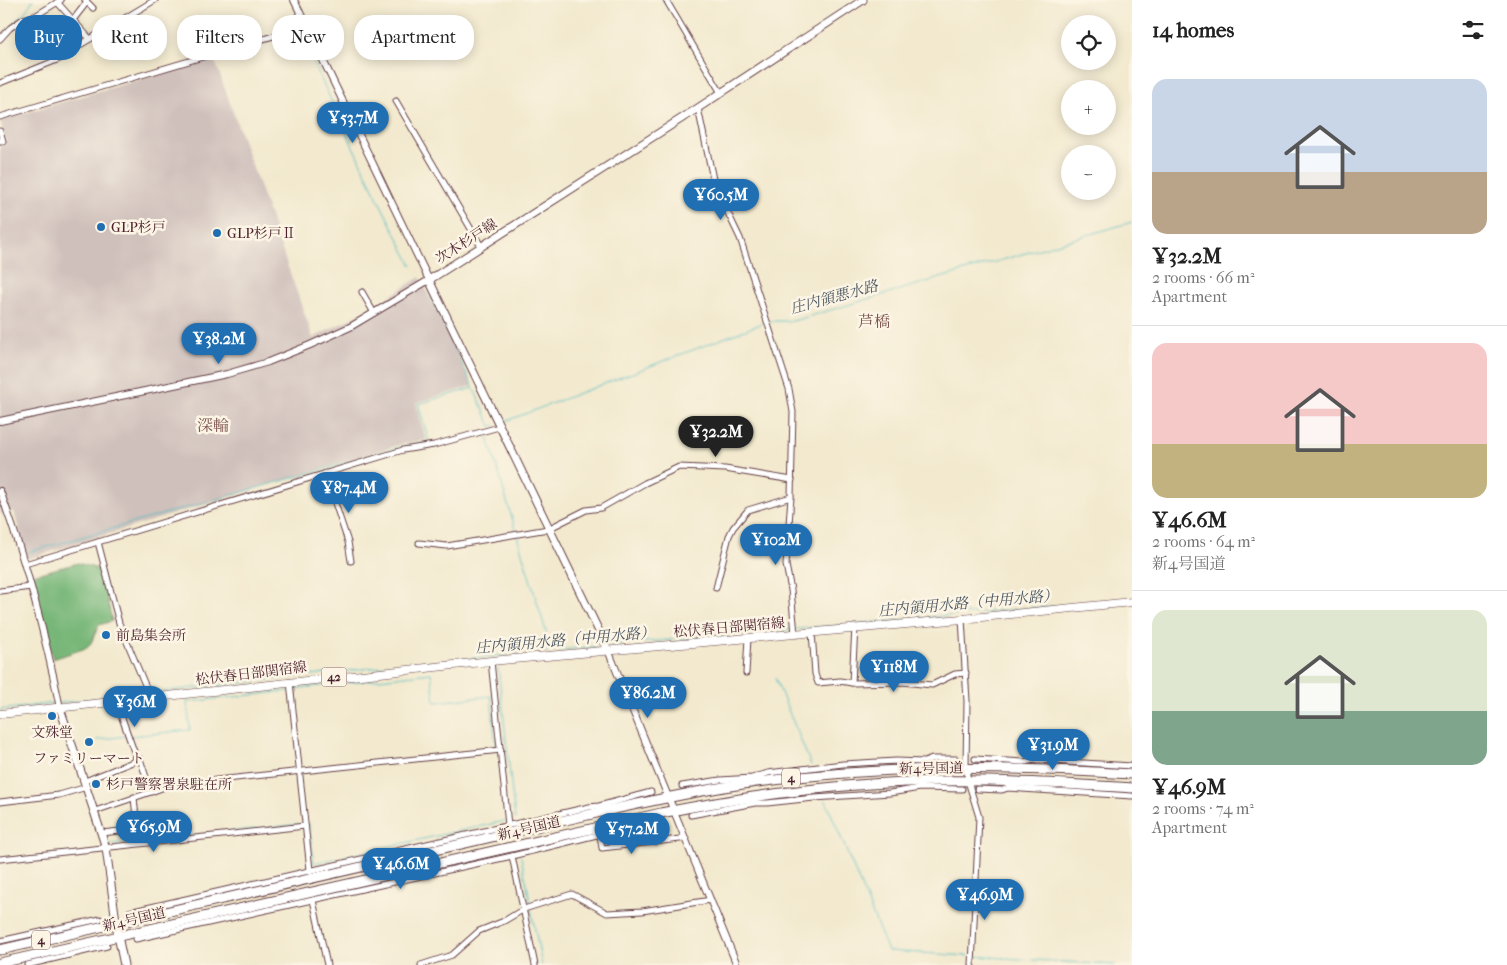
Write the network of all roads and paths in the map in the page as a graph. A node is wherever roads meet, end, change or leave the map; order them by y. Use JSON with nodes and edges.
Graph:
{"nodes":[{"id":1,"x":294,"y":0,"type":"edge"},
{"id":2,"x":666,"y":0,"type":"edge"},
{"id":3,"x":863,"y":0,"type":"edge"},
{"id":4,"x":59,"y":1,"type":"edge"},
{"id":5,"x":86,"y":1,"type":"edge"},
{"id":6,"x":152,"y":1,"type":"edge"},
{"id":7,"x":93,"y":8,"type":"dead end"},
{"id":8,"x":69,"y":15,"type":"edge"},
{"id":9,"x":76,"y":15,"type":"edge"},
{"id":10,"x":302,"y":15,"type":"edge"},
{"id":11,"x":82,"y":30,"type":"edge"},
{"id":12,"x":272,"y":36,"type":"edge"},
{"id":13,"x":0,"y":39,"type":"edge"},
{"id":14,"x":90,"y":39,"type":"junction"},
{"id":15,"x":323,"y":60,"type":"edge"},
{"id":16,"x":0,"y":83,"type":"edge"},
{"id":17,"x":721,"y":94,"type":"junction"},
{"id":18,"x":396,"y":101,"type":"dead end"},
{"id":19,"x":698,"y":108,"type":"junction"},
{"id":20,"x":0,"y":117,"type":"edge"},
{"id":21,"x":0,"y":131,"type":"edge"},
{"id":22,"x":0,"y":141,"type":"edge"},
{"id":23,"x":481,"y":246,"type":"junction"},
{"id":24,"x":429,"y":280,"type":"junction"},
{"id":25,"x":362,"y":292,"type":"dead end"},
{"id":26,"x":374,"y":313,"type":"junction"},
{"id":27,"x":0,"y":421,"type":"edge"},
{"id":28,"x":499,"y":427,"type":"junction"},
{"id":29,"x":325,"y":473,"type":"junction"},
{"id":30,"x":792,"y":480,"type":"junction"},
{"id":31,"x":0,"y":491,"type":"edge"},
{"id":32,"x":791,"y":497,"type":"junction"},
{"id":33,"x":3,"y":508,"type":"edge"},
{"id":34,"x":548,"y":529,"type":"junction"},
{"id":35,"x":98,"y":542,"type":"junction"},
{"id":36,"x":419,"y":543,"type":"dead end"},
{"id":37,"x":351,"y":560,"type":"dead end"},
{"id":38,"x":25,"y":564,"type":"junction"},
{"id":39,"x":31,"y":587,"type":"junction"},
{"id":40,"x":716,"y":588,"type":"dead end"},
{"id":41,"x":0,"y":590,"type":"edge"},
{"id":42,"x":1132,"y":602,"type":"edge"},
{"id":43,"x":962,"y":619,"type":"junction"},
{"id":44,"x":855,"y":628,"type":"junction"},
{"id":45,"x":812,"y":632,"type":"junction"},
{"id":46,"x":795,"y":634,"type":"junction"},
{"id":47,"x":748,"y":638,"type":"junction"},
{"id":48,"x":608,"y":650,"type":"junction"},
{"id":49,"x":491,"y":660,"type":"junction"},
{"id":50,"x":746,"y":673,"type":"dead end"},
{"id":51,"x":966,"y":673,"type":"junction"},
{"id":52,"x":290,"y":682,"type":"junction"},
{"id":53,"x":852,"y":683,"type":"junction"},
{"id":54,"x":148,"y":698,"type":"junction"},
{"id":55,"x":116,"y":701,"type":"junction"},
{"id":56,"x":60,"y":708,"type":"junction"},
{"id":57,"x":0,"y":714,"type":"edge"},
{"id":58,"x":500,"y":750,"type":"junction"},
{"id":59,"x":956,"y":759,"type":"dead end"},
{"id":60,"x":976,"y":759,"type":"dead end"},
{"id":61,"x":137,"y":760,"type":"junction"},
{"id":62,"x":916,"y":765,"type":"junction"},
{"id":63,"x":1015,"y":765,"type":"junction"},
{"id":64,"x":1132,"y":766,"type":"edge"},
{"id":65,"x":966,"y":767,"type":"junction"},
{"id":66,"x":299,"y":771,"type":"junction"},
{"id":67,"x":1132,"y":774,"type":"edge"},
{"id":68,"x":742,"y":781,"type":"junction"},
{"id":69,"x":86,"y":784,"type":"junction"},
{"id":70,"x":965,"y":785,"type":"junction"},
{"id":71,"x":1015,"y":785,"type":"junction"},
{"id":72,"x":682,"y":786,"type":"dead end"},
{"id":73,"x":1132,"y":788,"type":"edge"},
{"id":74,"x":977,"y":789,"type":"dead end"},
{"id":75,"x":151,"y":792,"type":"junction"},
{"id":76,"x":651,"y":792,"type":"dead end"},
{"id":77,"x":1132,"y":796,"type":"edge"},
{"id":78,"x":134,"y":797,"type":"junction"},
{"id":79,"x":668,"y":797,"type":"junction"},
{"id":80,"x":747,"y":801,"type":"junction"},
{"id":81,"x":0,"y":802,"type":"edge"},
{"id":82,"x":608,"y":807,"type":"junction"},
{"id":83,"x":673,"y":810,"type":"junction"},
{"id":84,"x":95,"y":811,"type":"junction"},
{"id":85,"x":691,"y":815,"type":"dead end"},
{"id":86,"x":661,"y":821,"type":"dead end"},
{"id":87,"x":636,"y":822,"type":"junction"},
{"id":88,"x":508,"y":825,"type":"junction"},
{"id":89,"x":305,"y":826,"type":"junction"},
{"id":90,"x":102,"y":833,"type":"junction"},
{"id":91,"x":600,"y":835,"type":"junction"},
{"id":92,"x":684,"y":837,"type":"junction"},
{"id":93,"x":106,"y":848,"type":"junction"},
{"id":94,"x":512,"y":856,"type":"junction"},
{"id":95,"x":0,"y":859,"type":"edge"},
{"id":96,"x":310,"y":870,"type":"junction"},
{"id":97,"x":320,"y":894,"type":"junction"},
{"id":98,"x":313,"y":900,"type":"junction"},
{"id":99,"x":710,"y":900,"type":"junction"},
{"id":100,"x":524,"y":909,"type":"junction"},
{"id":101,"x":156,"y":910,"type":"junction"},
{"id":102,"x":129,"y":912,"type":"dead end"},
{"id":103,"x":100,"y":919,"type":"dead end"},
{"id":104,"x":116,"y":922,"type":"junction"},
{"id":105,"x":176,"y":927,"type":"junction"},
{"id":106,"x":118,"y":936,"type":"junction"},
{"id":107,"x":136,"y":939,"type":"dead end"},
{"id":108,"x":0,"y":941,"type":"edge"},
{"id":109,"x":107,"y":946,"type":"dead end"},
{"id":110,"x":0,"y":950,"type":"edge"},
{"id":111,"x":0,"y":963,"type":"edge"},
{"id":112,"x":27,"y":965,"type":"edge"},
{"id":113,"x":124,"y":965,"type":"edge"},
{"id":114,"x":327,"y":965,"type":"edge"},
{"id":115,"x":421,"y":965,"type":"edge"},
{"id":116,"x":535,"y":965,"type":"edge"},
{"id":117,"x":737,"y":965,"type":"edge"},
{"id":118,"x":972,"y":965,"type":"edge"}],
"edges":[{"from":1,"to":10,"type":"street"},
{"from":2,"to":17,"type":"street"},
{"from":3,"to":17,"type":"main road","name":"次木杉戸線"},
{"from":4,"to":8,"type":"street"},
{"from":4,"to":13,"type":"street"},
{"from":5,"to":7,"type":"street"},
{"from":5,"to":9,"type":"street"},
{"from":6,"to":14,"type":"street"},
{"from":11,"to":14,"type":"street"},
{"from":12,"to":20,"type":"street"},
{"from":14,"to":16,"type":"street"},
{"from":15,"to":24,"type":"street"},
{"from":17,"to":19,"type":"main road","name":"次木杉戸線"},
{"from":18,"to":23,"type":"street"},
{"from":19,"to":23,"type":"main road","name":"次木杉戸線"},
{"from":19,"to":30,"type":"street"},
{"from":21,"to":22,"type":"street"},
{"from":23,"to":24,"type":"main road","name":"次木杉戸線"},
{"from":24,"to":26,"type":"street"},
{"from":24,"to":28,"type":"main road","name":"次木杉戸線"},
{"from":25,"to":26,"type":"street"},
{"from":26,"to":27,"type":"street"},
{"from":28,"to":29,"type":"street"},
{"from":28,"to":34,"type":"main road","name":"次木杉戸線"},
{"from":29,"to":35,"type":"street"},
{"from":29,"to":37,"type":"street"},
{"from":30,"to":32,"type":"street"},
{"from":30,"to":34,"type":"street"},
{"from":31,"to":33,"type":"street"},
{"from":32,"to":40,"type":"street"},
{"from":32,"to":46,"type":"street"},
{"from":33,"to":38,"type":"street"},
{"from":34,"to":36,"type":"street"},
{"from":34,"to":48,"type":"main road","name":"次木杉戸線"},
{"from":35,"to":38,"type":"street"},
{"from":35,"to":54,"type":"street"},
{"from":38,"to":39,"type":"street"},
{"from":39,"to":41,"type":"street"},
{"from":39,"to":56,"type":"street"},
{"from":42,"to":43,"type":"main road","name":"松伏春日部関宿線","number":"42"},
{"from":43,"to":44,"type":"main road","name":"松伏春日部関宿線","number":"42"},
{"from":43,"to":51,"type":"street"},
{"from":44,"to":45,"type":"main road","name":"松伏春日部関宿線","number":"42"},
{"from":44,"to":53,"type":"street"},
{"from":45,"to":46,"type":"main road","name":"松伏春日部関宿線","number":"42"},
{"from":45,"to":53,"type":"street"},
{"from":46,"to":47,"type":"main road","name":"松伏春日部関宿線","number":"42"},
{"from":47,"to":48,"type":"main road","name":"松伏春日部関宿線","number":"42"},
{"from":47,"to":50,"type":"street"},
{"from":48,"to":49,"type":"main road","name":"松伏春日部関宿線","number":"42"},
{"from":48,"to":79,"type":"street"},
{"from":49,"to":52,"type":"main road","name":"松伏春日部関宿線","number":"42"},
{"from":49,"to":58,"type":"street"},
{"from":51,"to":53,"type":"street"},
{"from":51,"to":65,"type":"street"},
{"from":52,"to":54,"type":"main road","name":"松伏春日部関宿線","number":"42"},
{"from":52,"to":66,"type":"street"},
{"from":54,"to":55,"type":"main road","name":"松伏春日部関宿線","number":"42"},
{"from":55,"to":56,"type":"main road","name":"松伏春日部関宿線","number":"42"},
{"from":55,"to":61,"type":"street"},
{"from":56,"to":57,"type":"main road","name":"松伏春日部関宿線","number":"42"},
{"from":56,"to":69,"type":"main road"},
{"from":58,"to":66,"type":"street"},
{"from":58,"to":88,"type":"street"},
{"from":59,"to":62,"type":"street"},
{"from":60,"to":63,"type":"street"},
{"from":61,"to":69,"type":"street"},
{"from":61,"to":75,"type":"street"},
{"from":62,"to":65,"type":"highway","name":"新4号国道","number":"4"},
{"from":62,"to":68,"type":"highway","name":"新4号国道","number":"4"},
{"from":63,"to":64,"type":"street"},
{"from":63,"to":65,"type":"highway","name":"新4号国道","number":"4"},
{"from":63,"to":67,"type":"highway","name":"新4号国道","number":"4"},
{"from":65,"to":70,"type":"street"},
{"from":66,"to":75,"type":"street"},
{"from":66,"to":89,"type":"street"},
{"from":68,"to":72,"type":"street"},
{"from":68,"to":79,"type":"highway","name":"新4号国道","number":"4"},
{"from":69,"to":81,"type":"street"},
{"from":69,"to":84,"type":"main road"},
{"from":70,"to":71,"type":"highway","name":"新4号国道","number":"4"},
{"from":70,"to":80,"type":"highway","name":"新4号国道","number":"4"},
{"from":70,"to":118,"type":"street"},
{"from":71,"to":73,"type":"highway","name":"新4号国道","number":"4"},
{"from":71,"to":74,"type":"street"},
{"from":71,"to":77,"type":"street"},
{"from":75,"to":78,"type":"street"},
{"from":76,"to":82,"type":"street"},
{"from":78,"to":84,"type":"street"},
{"from":78,"to":90,"type":"street"},
{"from":79,"to":82,"type":"highway","name":"新4号国道","number":"4"},
{"from":79,"to":83,"type":"street"},
{"from":80,"to":83,"type":"highway","name":"新4号国道","number":"4"},
{"from":80,"to":85,"type":"street"},
{"from":82,"to":88,"type":"street"},
{"from":82,"to":101,"type":"highway","name":"新4号国道","number":"4"},
{"from":83,"to":87,"type":"highway","name":"新4号国道","number":"4"},
{"from":83,"to":92,"type":"street"},
{"from":84,"to":90,"type":"main road"},
{"from":86,"to":87,"type":"street"},
{"from":87,"to":91,"type":"street"},
{"from":87,"to":97,"type":"highway","name":"新4号国道","number":"4"},
{"from":88,"to":96,"type":"street"},
{"from":89,"to":93,"type":"street"},
{"from":89,"to":96,"type":"street"},
{"from":90,"to":93,"type":"main road"},
{"from":91,"to":92,"type":"street"},
{"from":91,"to":94,"type":"street"},
{"from":92,"to":99,"type":"street"},
{"from":93,"to":95,"type":"street"},
{"from":93,"to":104,"type":"main road"},
{"from":94,"to":97,"type":"street"},
{"from":94,"to":100,"type":"street"},
{"from":96,"to":101,"type":"street"},
{"from":97,"to":98,"type":"street"},
{"from":97,"to":105,"type":"highway","name":"新4号国道","number":"4"},
{"from":98,"to":105,"type":"street"},
{"from":98,"to":114,"type":"street"},
{"from":99,"to":100,"type":"street"},
{"from":99,"to":117,"type":"street"},
{"from":100,"to":115,"type":"street"},
{"from":100,"to":116,"type":"street"},
{"from":101,"to":102,"type":"street"},
{"from":101,"to":104,"type":"highway","name":"新4号国道","number":"4"},
{"from":103,"to":108,"type":"street"},
{"from":104,"to":106,"type":"main road"},
{"from":104,"to":110,"type":"highway","name":"新4号国道","number":"4"},
{"from":105,"to":106,"type":"highway","name":"新4号国道","number":"4"},
{"from":105,"to":107,"type":"street"},
{"from":106,"to":111,"type":"highway","name":"新4号国道","number":"4"},
{"from":106,"to":113,"type":"main road"},
{"from":109,"to":112,"type":"street"}]}
